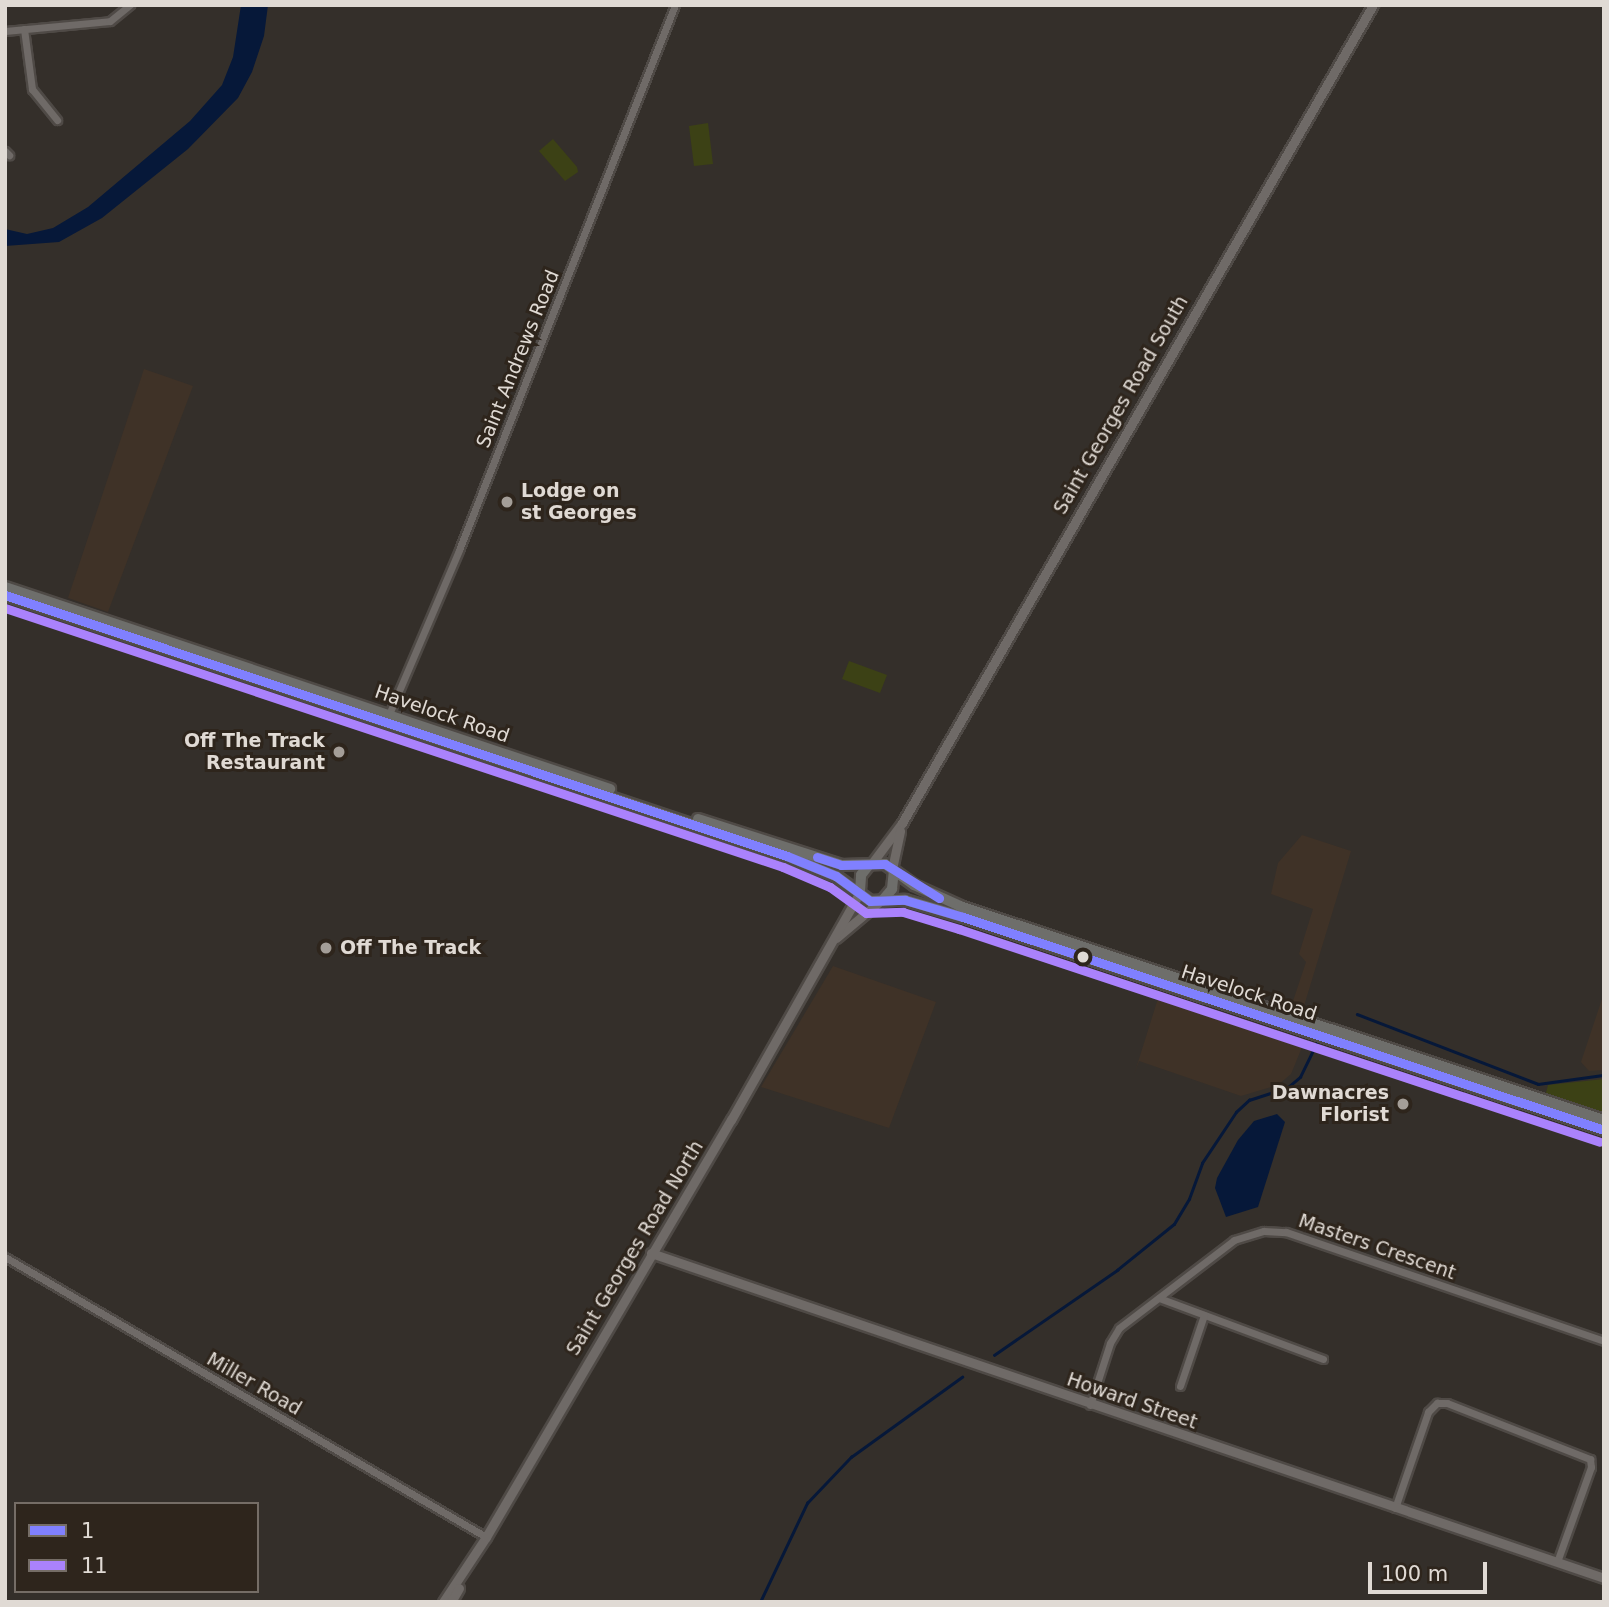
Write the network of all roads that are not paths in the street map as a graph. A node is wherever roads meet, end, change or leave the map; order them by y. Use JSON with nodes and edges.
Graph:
{"nodes":[{"id":1,"x":130,"y":5,"type":"edge"},
{"id":2,"x":675,"y":5,"type":"edge"},
{"id":3,"x":1373,"y":5,"type":"edge"},
{"id":4,"x":24,"y":29,"type":"junction"},
{"id":5,"x":5,"y":31,"type":"edge"},
{"id":6,"x":57,"y":120,"type":"dead end"},
{"id":7,"x":5,"y":587,"type":"edge"},
{"id":8,"x":5,"y":595,"type":"edge"},
{"id":9,"x":387,"y":718,"type":"junction"},
{"id":10,"x":902,"y":823,"type":"junction"},
{"id":11,"x":871,"y":864,"type":"junction"},
{"id":12,"x":893,"y":870,"type":"junction"},
{"id":13,"x":860,"y":892,"type":"junction"},
{"id":14,"x":880,"y":901,"type":"junction"},
{"id":15,"x":834,"y":940,"type":"junction"},
{"id":16,"x":1604,"y":1120,"type":"edge"},
{"id":17,"x":1604,"y":1130,"type":"edge"},
{"id":18,"x":651,"y":1253,"type":"junction"},
{"id":19,"x":5,"y":1257,"type":"edge"},
{"id":20,"x":1159,"y":1298,"type":"junction"},
{"id":21,"x":1204,"y":1315,"type":"junction"},
{"id":22,"x":1604,"y":1341,"type":"edge"},
{"id":23,"x":1323,"y":1359,"type":"dead end"},
{"id":24,"x":1180,"y":1387,"type":"dead end"},
{"id":25,"x":1090,"y":1405,"type":"junction"},
{"id":26,"x":1395,"y":1508,"type":"junction"},
{"id":27,"x":486,"y":1538,"type":"junction"},
{"id":28,"x":1557,"y":1562,"type":"junction"},
{"id":29,"x":464,"y":1573,"type":"junction"},
{"id":30,"x":1604,"y":1578,"type":"edge"},
{"id":31,"x":443,"y":1602,"type":"edge"},
{"id":32,"x":451,"y":1602,"type":"edge"}],
"edges":[{"from":1,"to":4,"type":"street"},
{"from":2,"to":9,"type":"street","name":"Saint Andrews Road"},
{"from":3,"to":10,"type":"street","name":"Saint Georges Road South"},
{"from":4,"to":5,"type":"street"},
{"from":4,"to":6,"type":"street"},
{"from":7,"to":9,"type":"main road","name":"Havelock Road"},
{"from":8,"to":9,"type":"main road","name":"Havelock Road"},
{"from":9,"to":11,"type":"main road","name":"Havelock Road"},
{"from":9,"to":13,"type":"main road","name":"Havelock Road"},
{"from":10,"to":11,"type":"street","name":"Saint Georges Road South"},
{"from":10,"to":12,"type":"street","name":"Saint Georges Road South"},
{"from":11,"to":12,"type":"main road"},
{"from":11,"to":13,"type":"main road"},
{"from":12,"to":14,"type":"main road"},
{"from":12,"to":16,"type":"main road","name":"Havelock Road"},
{"from":13,"to":14,"type":"main road"},
{"from":13,"to":15,"type":"street","name":"Saint Georges Road North"},
{"from":14,"to":15,"type":"street","name":"Saint Georges Road North"},
{"from":14,"to":17,"type":"main road","name":"Havelock Road"},
{"from":15,"to":18,"type":"street","name":"Saint Georges Road North"},
{"from":18,"to":25,"type":"street","name":"Howard Street"},
{"from":18,"to":27,"type":"street","name":"Saint Georges Road North"},
{"from":19,"to":27,"type":"street","name":"Miller Road"},
{"from":20,"to":21,"type":"street"},
{"from":20,"to":22,"type":"street","name":"Masters Crescent"},
{"from":20,"to":25,"type":"street","name":"Masters Crescent"},
{"from":21,"to":23,"type":"street"},
{"from":21,"to":24,"type":"street"},
{"from":25,"to":26,"type":"street","name":"Howard Street"},
{"from":26,"to":28,"type":"street","name":"Howard Street"},
{"from":26,"to":28,"type":"street"},
{"from":27,"to":29,"type":"street","name":"Saint Georges Road North"},
{"from":28,"to":30,"type":"street","name":"Howard Street"},
{"from":29,"to":31,"type":"street","name":"Saint Georges Road North"},
{"from":29,"to":32,"type":"street","name":"Saint Georges Road North"}]}
